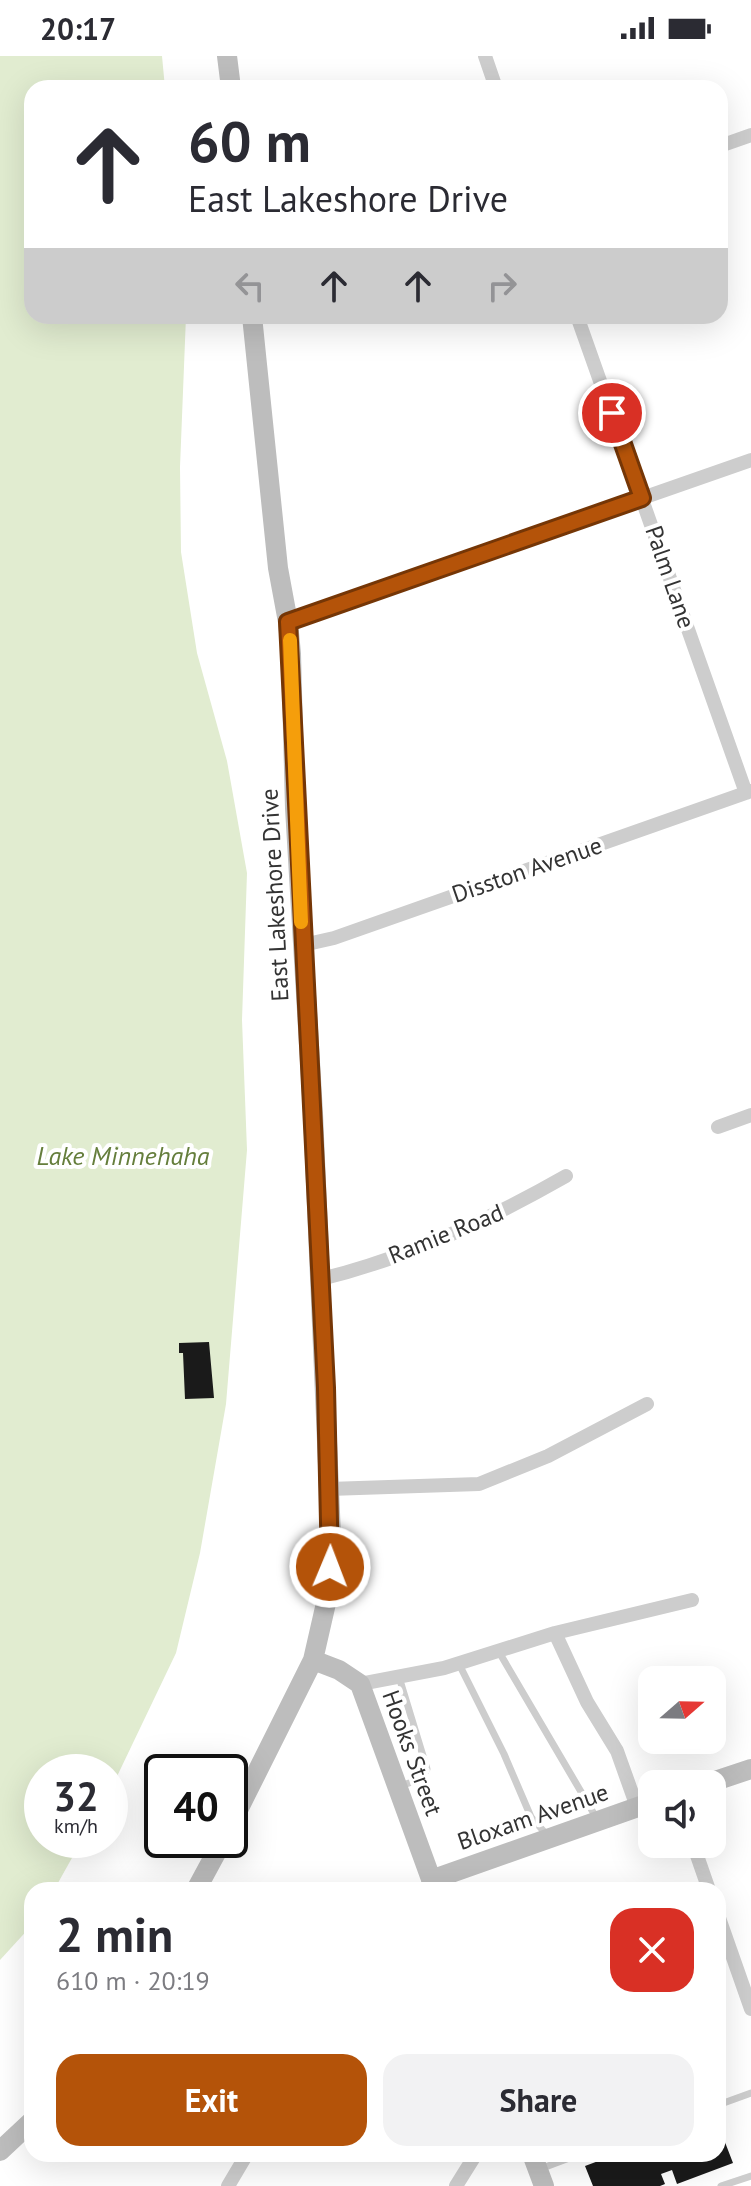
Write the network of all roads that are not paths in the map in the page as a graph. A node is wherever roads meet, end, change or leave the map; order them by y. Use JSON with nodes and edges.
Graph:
{"nodes":[{"id":1,"x":227,"y":56,"type":"edge"},
{"id":2,"x":485,"y":56,"type":"edge"},
{"id":3,"x":230,"y":80,"type":"edge"},
{"id":4,"x":493,"y":80,"type":"edge"},
{"id":5,"x":751,"y":135,"type":"edge"},
{"id":6,"x":728,"y":143,"type":"edge"},
{"id":7,"x":253,"y":324,"type":"edge"},
{"id":8,"x":580,"y":324,"type":"edge"},
{"id":9,"x":751,"y":460,"type":"edge"},
{"id":10,"x":642,"y":498,"type":"junction"},
{"id":11,"x":288,"y":622,"type":"junction"},
{"id":12,"x":748,"y":792,"type":"edge"},
{"id":13,"x":303,"y":945,"type":"junction"},
{"id":14,"x":751,"y":1115,"type":"edge"},
{"id":15,"x":718,"y":1127,"type":"dead end"},
{"id":16,"x":566,"y":1176,"type":"dead end"},
{"id":17,"x":321,"y":1279,"type":"junction"},
{"id":18,"x":647,"y":1404,"type":"dead end"},
{"id":19,"x":329,"y":1489,"type":"junction"},
{"id":20,"x":692,"y":1600,"type":"dead end"},
{"id":21,"x":555,"y":1633,"type":"junction"},
{"id":22,"x":499,"y":1652,"type":"junction"},
{"id":23,"x":313,"y":1660,"type":"junction"},
{"id":24,"x":459,"y":1664,"type":"junction"},
{"id":25,"x":399,"y":1677,"type":"junction"},
{"id":26,"x":360,"y":1684,"type":"junction"},
{"id":27,"x":751,"y":1769,"type":"edge"},
{"id":28,"x":726,"y":1777,"type":"edge"},
{"id":29,"x":396,"y":1787,"type":"junction"},
{"id":30,"x":248,"y":1790,"type":"edge"},
{"id":31,"x":638,"y":1793,"type":"edge"},
{"id":32,"x":638,"y":1807,"type":"edge"},
{"id":33,"x":598,"y":1821,"type":"junction"},
{"id":34,"x":550,"y":1838,"type":"junction"},
{"id":35,"x":213,"y":1858,"type":"edge"},
{"id":36,"x":698,"y":1858,"type":"edge"},
{"id":37,"x":200,"y":1882,"type":"edge"},
{"id":38,"x":427,"y":1882,"type":"edge"},
{"id":39,"x":441,"y":1882,"type":"edge"},
{"id":40,"x":706,"y":1882,"type":"edge"},
{"id":41,"x":726,"y":1938,"type":"edge"},
{"id":42,"x":751,"y":2009,"type":"edge"},
{"id":43,"x":751,"y":2093,"type":"edge"},
{"id":44,"x":726,"y":2102,"type":"edge"},
{"id":45,"x":24,"y":2128,"type":"edge"},
{"id":46,"x":0,"y":2151,"type":"edge"},
{"id":47,"x":242,"y":2162,"type":"edge"},
{"id":48,"x":471,"y":2162,"type":"edge"},
{"id":49,"x":559,"y":2162,"type":"edge"},
{"id":50,"x":538,"y":2170,"type":"edge"},
{"id":51,"x":751,"y":2176,"type":"edge"},
{"id":52,"x":228,"y":2186,"type":"edge"},
{"id":53,"x":456,"y":2186,"type":"edge"},
{"id":54,"x":721,"y":2186,"type":"edge"}],
"edges":[{"from":1,"to":3,"type":"street"},
{"from":2,"to":4,"type":"street"},
{"from":5,"to":6,"type":"street"},
{"from":7,"to":11,"type":"street","name":"East Lakeshore Drive"},
{"from":8,"to":10,"type":"street","name":"Palm Lane"},
{"from":9,"to":10,"type":"street"},
{"from":10,"to":11,"type":"street"},
{"from":10,"to":12,"type":"street","name":"Palm Lane"},
{"from":11,"to":13,"type":"street","name":"East Lakeshore Drive"},
{"from":12,"to":13,"type":"street","name":"Disston Avenue"},
{"from":13,"to":17,"type":"street","name":"East Lakeshore Drive"},
{"from":14,"to":15,"type":"street"},
{"from":16,"to":17,"type":"street","name":"Ramie Road"},
{"from":17,"to":19,"type":"street","name":"East Lakeshore Drive"},
{"from":18,"to":19,"type":"street"},
{"from":19,"to":23,"type":"street","name":"East Lakeshore Drive"},
{"from":20,"to":21,"type":"street"},
{"from":21,"to":22,"type":"street"},
{"from":21,"to":31,"type":"street"},
{"from":22,"to":24,"type":"street"},
{"from":22,"to":33,"type":"lane"},
{"from":23,"to":26,"type":"street","name":"Hooks Street"},
{"from":23,"to":30,"type":"street","name":"East Lakeshore Drive"},
{"from":24,"to":25,"type":"street"},
{"from":24,"to":34,"type":"lane"},
{"from":25,"to":26,"type":"street"},
{"from":25,"to":29,"type":"lane"},
{"from":26,"to":29,"type":"street","name":"Hooks Street"},
{"from":27,"to":28,"type":"street"},
{"from":29,"to":38,"type":"street","name":"Hooks Street"},
{"from":32,"to":33,"type":"street","name":"Bloxam Avenue"},
{"from":33,"to":34,"type":"street","name":"Bloxam Avenue"},
{"from":34,"to":39,"type":"street","name":"Bloxam Avenue"},
{"from":35,"to":37,"type":"street"},
{"from":36,"to":40,"type":"street"},
{"from":41,"to":42,"type":"street"},
{"from":43,"to":44,"type":"lane"},
{"from":45,"to":46,"type":"street"},
{"from":47,"to":52,"type":"street"},
{"from":48,"to":53,"type":"street"},
{"from":49,"to":50,"type":"lane"},
{"from":51,"to":54,"type":"lane"}]}
